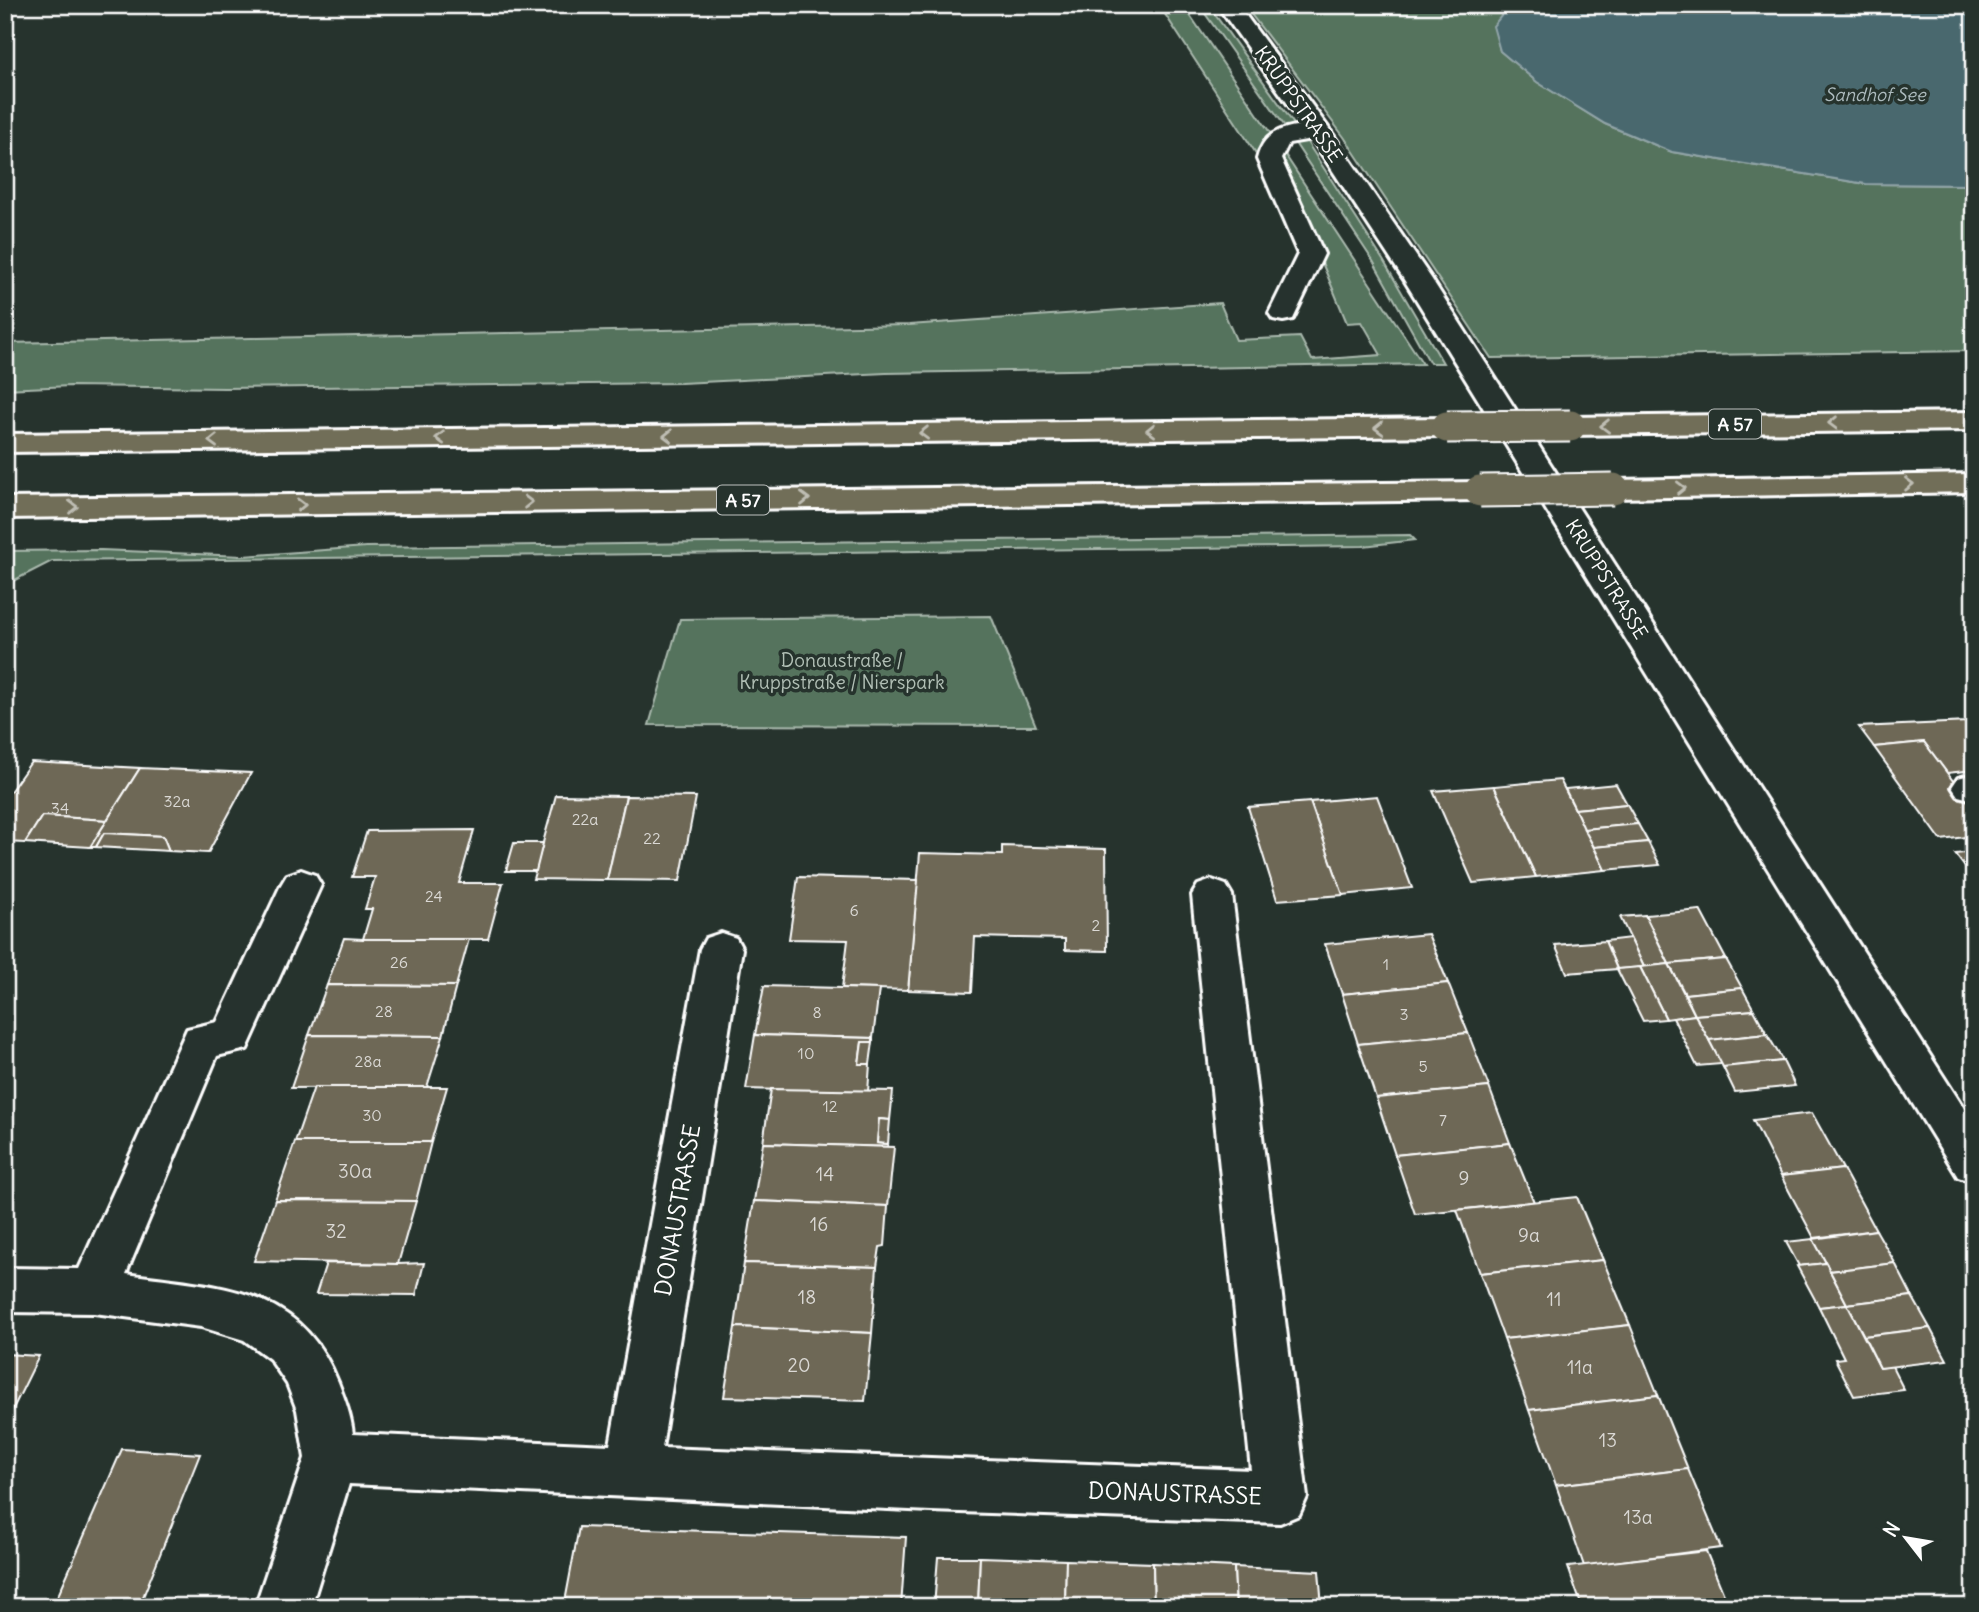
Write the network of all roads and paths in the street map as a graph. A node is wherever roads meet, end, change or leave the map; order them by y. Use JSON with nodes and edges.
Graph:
{"nodes":[{"id":1,"x":1227,"y":5,"type":"edge"},
{"id":2,"x":1320,"y":131,"type":"junction"},
{"id":3,"x":1283,"y":313,"type":"dead end"},
{"id":4,"x":1974,"y":421,"type":"edge"},
{"id":5,"x":5,"y":443,"type":"edge"},
{"id":6,"x":1974,"y":483,"type":"edge"},
{"id":7,"x":5,"y":508,"type":"edge"},
{"id":8,"x":302,"y":885,"type":"dead end"},
{"id":9,"x":1212,"y":895,"type":"dead end"},
{"id":10,"x":721,"y":949,"type":"dead end"},
{"id":11,"x":1974,"y":1163,"type":"edge"},
{"id":12,"x":5,"y":1290,"type":"edge"},
{"id":13,"x":94,"y":1291,"type":"junction"},
{"id":14,"x":331,"y":1458,"type":"junction"},
{"id":15,"x":632,"y":1472,"type":"junction"},
{"id":16,"x":283,"y":1607,"type":"edge"}],
"edges":[{"from":1,"to":2,"type":"street","name":"KRUPPSTRASSE"},
{"from":2,"to":3,"type":"street"},
{"from":2,"to":11,"type":"street","name":"KRUPPSTRASSE"},
{"from":4,"to":5,"type":"highway","number":"A 57","one_way":true,"bridge":true},
{"from":7,"to":6,"type":"highway","number":"A 57","one_way":true,"bridge":true},
{"from":8,"to":13,"type":"street"},
{"from":9,"to":15,"type":"street","name":"DONAUSTRASSE"},
{"from":10,"to":15,"type":"street","name":"DONAUSTRASSE"},
{"from":12,"to":13,"type":"street"},
{"from":13,"to":14,"type":"street"},
{"from":14,"to":15,"type":"street","name":"DONAUSTRASSE"},
{"from":14,"to":16,"type":"street"}]}
